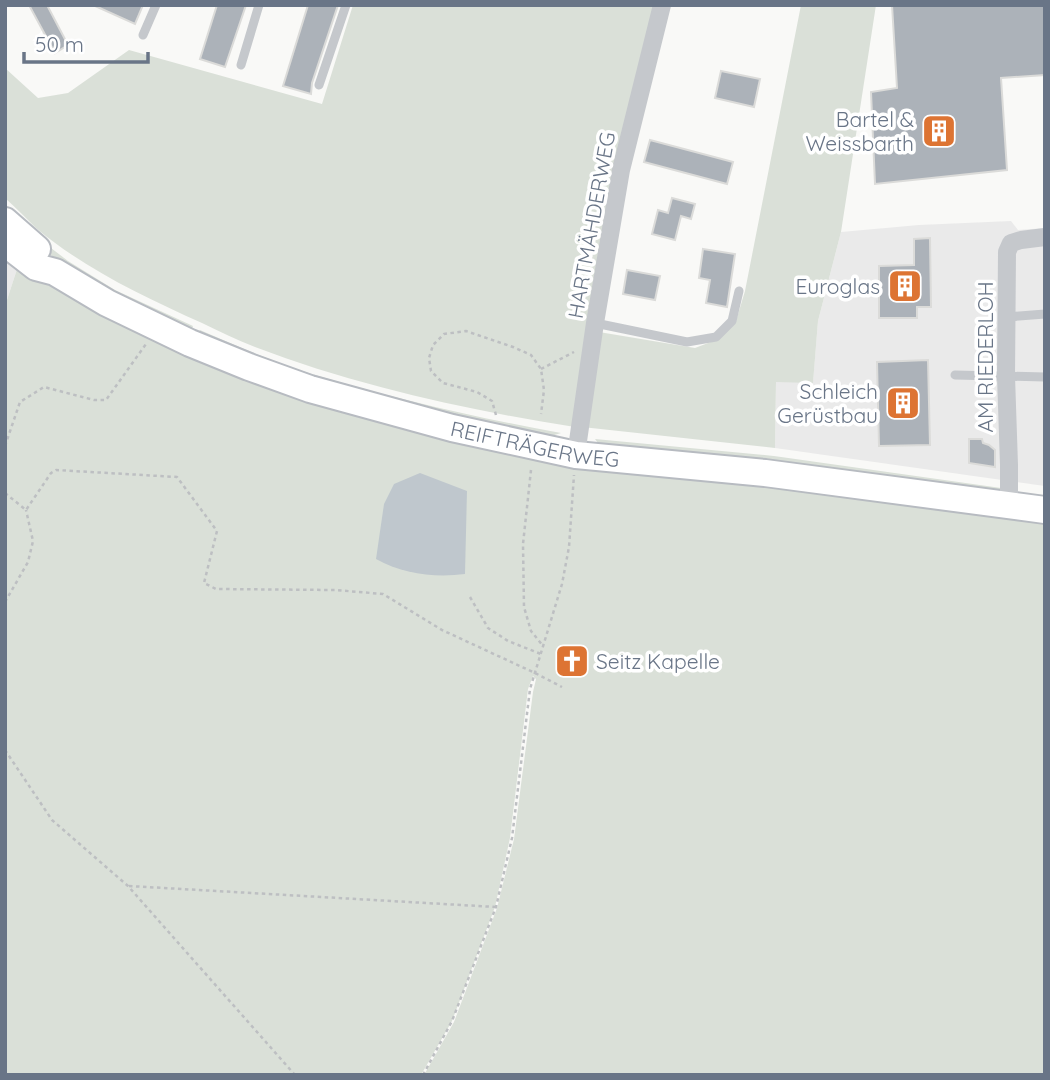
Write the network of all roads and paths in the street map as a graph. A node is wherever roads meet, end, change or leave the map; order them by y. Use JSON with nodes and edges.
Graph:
{"nodes":[{"id":1,"x":156,"y":5,"type":"edge"},
{"id":2,"x":259,"y":5,"type":"edge"},
{"id":3,"x":346,"y":5,"type":"edge"},
{"id":4,"x":662,"y":5,"type":"edge"},
{"id":5,"x":143,"y":35,"type":"dead end"},
{"id":6,"x":241,"y":65,"type":"dead end"},
{"id":7,"x":319,"y":85,"type":"dead end"},
{"id":8,"x":5,"y":221,"type":"edge"},
{"id":9,"x":1045,"y":237,"type":"edge"},
{"id":10,"x":5,"y":243,"type":"edge"},
{"id":11,"x":55,"y":272,"type":"junction"},
{"id":12,"x":739,"y":292,"type":"dead end"},
{"id":13,"x":1045,"y":314,"type":"edge"},
{"id":14,"x":1007,"y":317,"type":"junction"},
{"id":15,"x":595,"y":323,"type":"junction"},
{"id":16,"x":593,"y":342,"type":"junction"},
{"id":17,"x":143,"y":350,"type":"dead end"},
{"id":18,"x":541,"y":369,"type":"junction"},
{"id":19,"x":955,"y":375,"type":"dead end"},
{"id":20,"x":1006,"y":376,"type":"junction"},
{"id":21,"x":1045,"y":377,"type":"edge"},
{"id":22,"x":541,"y":414,"type":"dead end"},
{"id":23,"x":497,"y":418,"type":"dead end"},
{"id":24,"x":5,"y":446,"type":"edge"},
{"id":25,"x":576,"y":455,"type":"junction"},
{"id":26,"x":531,"y":470,"type":"dead end"},
{"id":27,"x":5,"y":493,"type":"edge"},
{"id":28,"x":1009,"y":505,"type":"junction"},
{"id":29,"x":26,"y":510,"type":"junction"},
{"id":30,"x":1045,"y":510,"type":"edge"},
{"id":31,"x":470,"y":597,"type":"dead end"},
{"id":32,"x":5,"y":602,"type":"edge"},
{"id":33,"x":543,"y":647,"type":"junction"},
{"id":34,"x":541,"y":654,"type":"junction"},
{"id":35,"x":535,"y":673,"type":"junction"},
{"id":36,"x":562,"y":688,"type":"dead end"},
{"id":37,"x":5,"y":750,"type":"edge"},
{"id":38,"x":128,"y":886,"type":"junction"},
{"id":39,"x":496,"y":907,"type":"junction"},
{"id":40,"x":295,"y":1075,"type":"edge"},
{"id":41,"x":423,"y":1075,"type":"edge"}],
"edges":[{"from":1,"to":5,"type":"lane"},
{"from":2,"to":6,"type":"lane"},
{"from":3,"to":7,"type":"lane"},
{"from":4,"to":15,"type":"street","name":"HARTMÄHDERWEG"},
{"from":8,"to":11,"type":"street","name":"REIFTRÄGERWEG"},
{"from":9,"to":14,"type":"street","name":"AM RIEDERLOH"},
{"from":10,"to":11,"type":"street","name":"REIFTRÄGERWEG"},
{"from":11,"to":25,"type":"street","name":"REIFTRÄGERWEG"},
{"from":12,"to":15,"type":"lane"},
{"from":13,"to":14,"type":"lane"},
{"from":14,"to":20,"type":"street","name":"AM RIEDERLOH"},
{"from":15,"to":16,"type":"street","name":"HARTMÄHDERWEG"},
{"from":16,"to":18,"type":"path"},
{"from":16,"to":25,"type":"street","name":"HARTMÄHDERWEG"},
{"from":17,"to":24,"type":"path"},
{"from":18,"to":22,"type":"path"},
{"from":18,"to":23,"type":"path"},
{"from":19,"to":20,"type":"lane"},
{"from":20,"to":21,"type":"lane"},
{"from":20,"to":28,"type":"street","name":"AM RIEDERLOH"},
{"from":25,"to":28,"type":"street","name":"REIFTRÄGERWEG"},
{"from":25,"to":33,"type":"path"},
{"from":26,"to":33,"type":"path"},
{"from":27,"to":29,"type":"path"},
{"from":28,"to":30,"type":"street","name":"REIFTRÄGERWEG"},
{"from":29,"to":32,"type":"path"},
{"from":29,"to":35,"type":"path"},
{"from":31,"to":34,"type":"path"},
{"from":33,"to":34,"type":"path"},
{"from":34,"to":35,"type":"path"},
{"from":35,"to":36,"type":"path"},
{"from":35,"to":39,"type":"path"},
{"from":37,"to":38,"type":"path"},
{"from":38,"to":39,"type":"path"},
{"from":38,"to":40,"type":"path"},
{"from":39,"to":41,"type":"path"}]}
